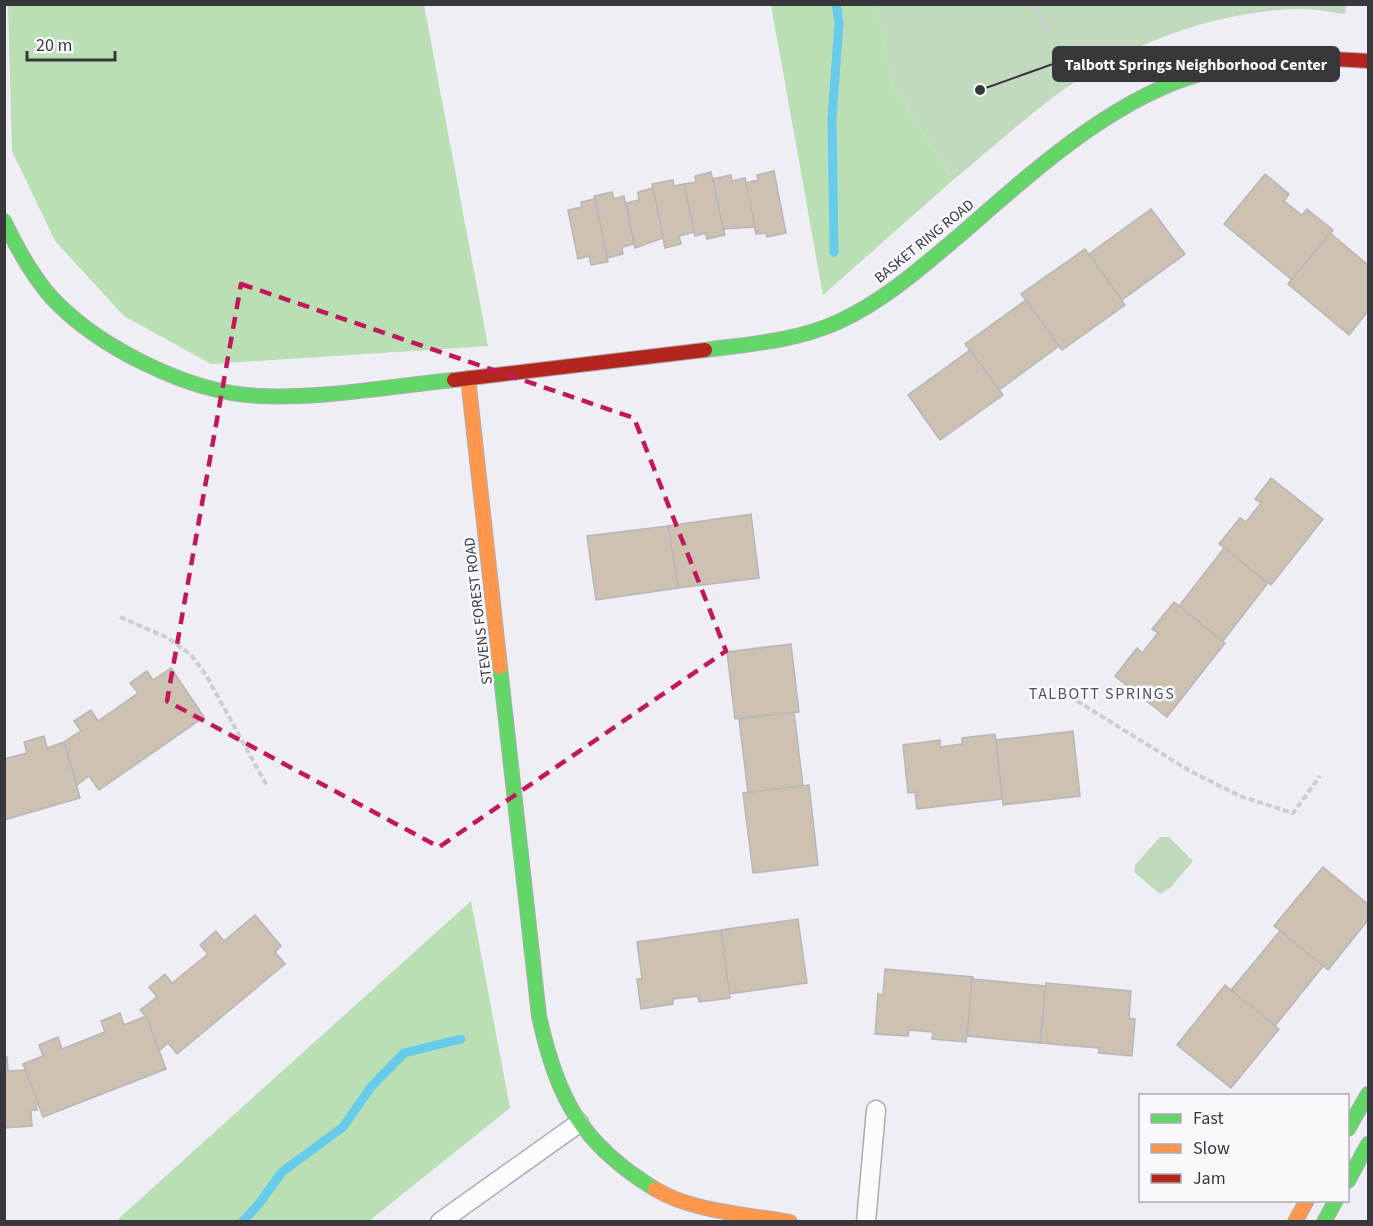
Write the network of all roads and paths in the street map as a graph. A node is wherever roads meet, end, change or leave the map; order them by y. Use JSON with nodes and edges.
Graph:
{"nodes":[{"id":1,"x":1032,"y":4,"type":"edge"},
{"id":2,"x":1053,"y":40,"type":"dead end"},
{"id":3,"x":1368,"y":55,"type":"edge"},
{"id":4,"x":4,"y":221,"type":"edge"},
{"id":5,"x":468,"y":378,"type":"junction"},
{"id":6,"x":120,"y":617,"type":"dead end"},
{"id":7,"x":1077,"y":701,"type":"dead end"},
{"id":8,"x":1320,"y":776,"type":"dead end"},
{"id":9,"x":267,"y":786,"type":"dead end"},
{"id":10,"x":1368,"y":1094,"type":"edge"},
{"id":11,"x":876,"y":1110,"type":"dead end"},
{"id":12,"x":579,"y":1123,"type":"junction"},
{"id":13,"x":1349,"y":1126,"type":"edge"},
{"id":14,"x":1368,"y":1144,"type":"edge"},
{"id":15,"x":1349,"y":1177,"type":"edge"},
{"id":16,"x":1306,"y":1202,"type":"edge"},
{"id":17,"x":1335,"y":1202,"type":"edge"},
{"id":18,"x":440,"y":1221,"type":"edge"},
{"id":19,"x":789,"y":1221,"type":"edge"},
{"id":20,"x":866,"y":1221,"type":"edge"},
{"id":21,"x":1295,"y":1221,"type":"edge"},
{"id":22,"x":1324,"y":1221,"type":"edge"}],
"edges":[{"from":1,"to":2,"type":"path"},
{"from":3,"to":5,"type":"street","name":"BASKET RING ROAD"},
{"from":4,"to":5,"type":"street"},
{"from":5,"to":12,"type":"street","name":"STEVENS FOREST ROAD"},
{"from":6,"to":9,"type":"path"},
{"from":7,"to":8,"type":"path"},
{"from":10,"to":13,"type":"street"},
{"from":11,"to":20,"type":"lane"},
{"from":12,"to":18,"type":"lane"},
{"from":12,"to":19,"type":"street","name":"STEVENS FOREST ROAD"},
{"from":14,"to":15,"type":"street"},
{"from":16,"to":21,"type":"street"},
{"from":17,"to":22,"type":"street"}]}
